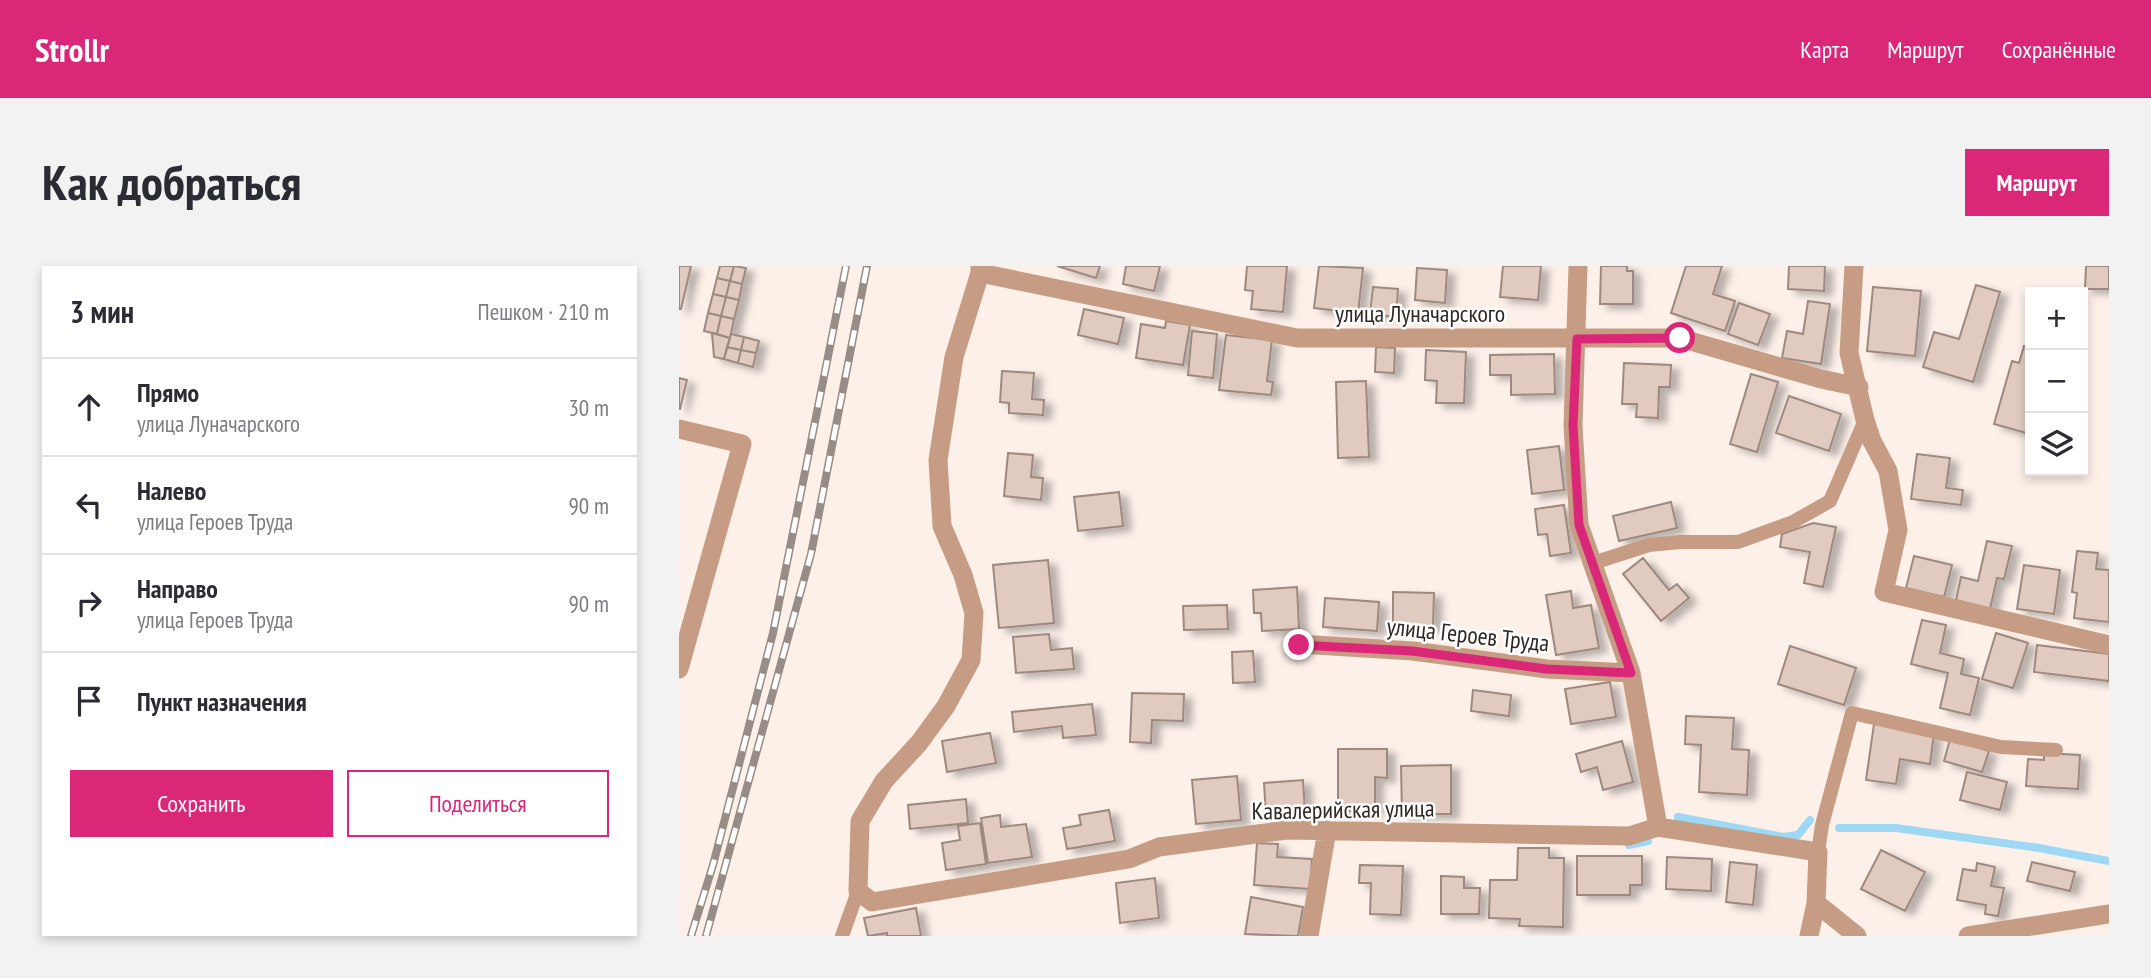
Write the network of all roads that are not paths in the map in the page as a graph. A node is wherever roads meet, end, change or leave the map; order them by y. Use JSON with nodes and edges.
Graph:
{"nodes":[{"id":1,"x":1578,"y":266,"type":"edge"},
{"id":2,"x":1854,"y":266,"type":"edge"},
{"id":3,"x":980,"y":270,"type":"edge"},
{"id":4,"x":1577,"y":339,"type":"junction"},
{"id":5,"x":1859,"y":387,"type":"junction"},
{"id":6,"x":1865,"y":420,"type":"junction"},
{"id":7,"x":679,"y":429,"type":"edge"},
{"id":8,"x":1593,"y":563,"type":"junction"},
{"id":9,"x":1299,"y":645,"type":"dead end"},
{"id":10,"x":2109,"y":645,"type":"edge"},
{"id":11,"x":679,"y":668,"type":"edge"},
{"id":12,"x":1631,"y":673,"type":"junction"},
{"id":13,"x":2056,"y":750,"type":"dead end"},
{"id":14,"x":1658,"y":827,"type":"junction"},
{"id":15,"x":1327,"y":830,"type":"junction"},
{"id":16,"x":1818,"y":852,"type":"junction"},
{"id":17,"x":865,"y":896,"type":"junction"},
{"id":18,"x":1816,"y":903,"type":"junction"},
{"id":19,"x":2109,"y":914,"type":"edge"},
{"id":20,"x":842,"y":936,"type":"edge"},
{"id":21,"x":1309,"y":936,"type":"edge"},
{"id":22,"x":1809,"y":936,"type":"edge"},
{"id":23,"x":1857,"y":936,"type":"edge"},
{"id":24,"x":1968,"y":936,"type":"edge"}],
"edges":[{"from":1,"to":4,"type":"street"},
{"from":2,"to":5,"type":"street"},
{"from":3,"to":4,"type":"street","name":"улица Луначарского"},
{"from":3,"to":17,"type":"street","name":"улица Луначарского"},
{"from":4,"to":5,"type":"street","name":"улица Луначарского"},
{"from":4,"to":8,"type":"street"},
{"from":5,"to":6,"type":"street"},
{"from":6,"to":8,"type":"lane"},
{"from":6,"to":10,"type":"street"},
{"from":7,"to":11,"type":"street"},
{"from":8,"to":12,"type":"street"},
{"from":9,"to":12,"type":"street","name":"улица Героев Труда"},
{"from":12,"to":14,"type":"street"},
{"from":13,"to":16,"type":"lane"},
{"from":14,"to":15,"type":"street","name":"Кавалерийская улица"},
{"from":14,"to":16,"type":"street","name":"Кавалерийская улица"},
{"from":15,"to":17,"type":"street","name":"Кавалерийская улица"},
{"from":15,"to":21,"type":"street"},
{"from":16,"to":18,"type":"street"},
{"from":17,"to":20,"type":"lane"},
{"from":18,"to":22,"type":"street"},
{"from":18,"to":23,"type":"street"},
{"from":19,"to":24,"type":"street"}]}
